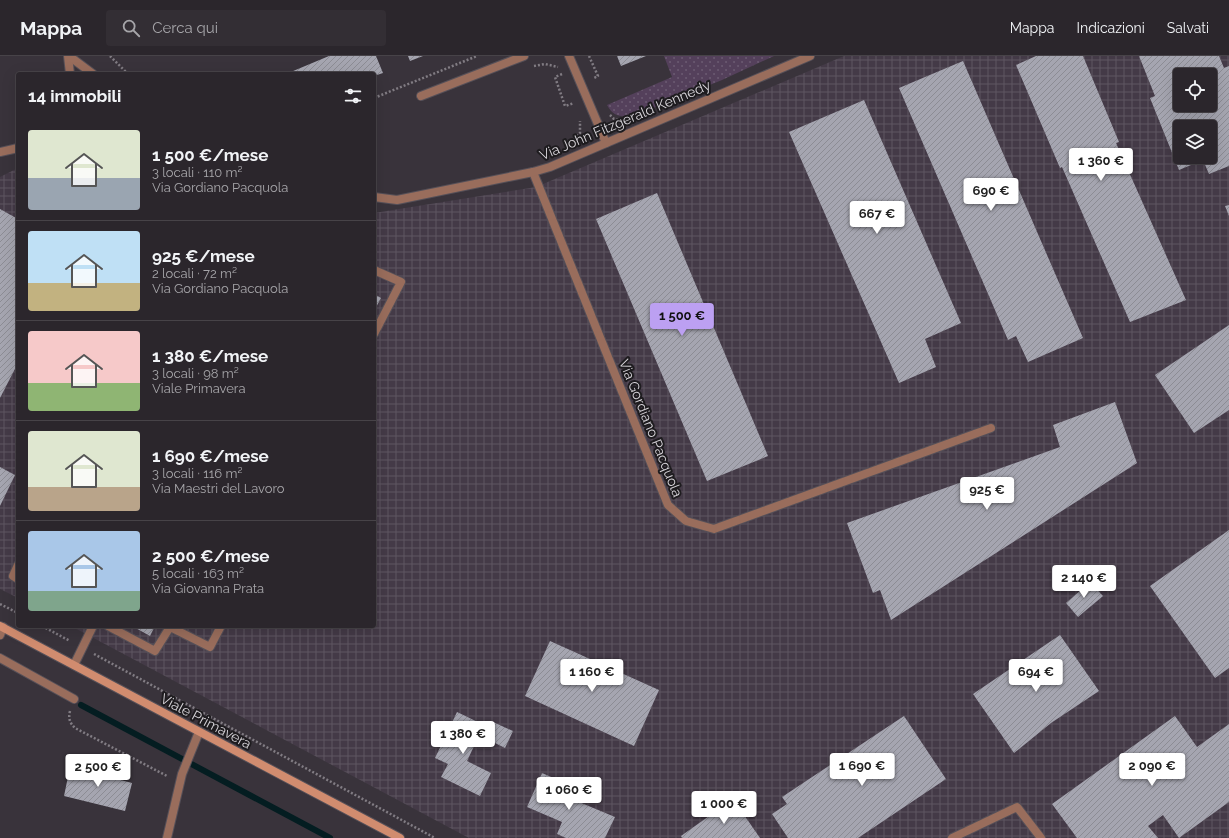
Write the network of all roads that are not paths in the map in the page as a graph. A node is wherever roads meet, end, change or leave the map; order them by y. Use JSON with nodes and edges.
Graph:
{"nodes":[{"id":1,"x":68,"y":56,"type":"edge"},
{"id":2,"x":524,"y":56,"type":"edge"},
{"id":3,"x":569,"y":56,"type":"edge"},
{"id":4,"x":810,"y":56,"type":"edge"},
{"id":5,"x":70,"y":72,"type":"edge"},
{"id":6,"x":90,"y":72,"type":"edge"},
{"id":7,"x":421,"y":96,"type":"dead end"},
{"id":8,"x":606,"y":143,"type":"junction"},
{"id":9,"x":16,"y":149,"type":"edge"},
{"id":10,"x":0,"y":152,"type":"edge"},
{"id":11,"x":0,"y":157,"type":"edge"},
{"id":12,"x":533,"y":172,"type":"junction"},
{"id":13,"x":376,"y":197,"type":"edge"},
{"id":14,"x":376,"y":271,"type":"edge"},
{"id":15,"x":376,"y":330,"type":"edge"},
{"id":16,"x":991,"y":428,"type":"dead end"},
{"id":17,"x":16,"y":569,"type":"edge"},
{"id":18,"x":16,"y":578,"type":"edge"},
{"id":19,"x":92,"y":628,"type":"edge"},
{"id":20,"x":112,"y":628,"type":"edge"},
{"id":21,"x":169,"y":628,"type":"edge"},
{"id":22,"x":172,"y":628,"type":"edge"},
{"id":23,"x":220,"y":628,"type":"edge"},
{"id":24,"x":1,"y":629,"type":"edge"},
{"id":25,"x":0,"y":658,"type":"edge"},
{"id":26,"x":74,"y":665,"type":"junction"},
{"id":27,"x":74,"y":699,"type":"road end"},
{"id":28,"x":199,"y":732,"type":"junction"},
{"id":29,"x":167,"y":838,"type":"edge"},
{"id":30,"x":400,"y":838,"type":"edge"},
{"id":31,"x":952,"y":838,"type":"edge"},
{"id":32,"x":1041,"y":838,"type":"edge"}],
"edges":[{"from":1,"to":5,"type":"street"},
{"from":1,"to":6,"type":"street"},
{"from":2,"to":7,"type":"street"},
{"from":3,"to":8,"type":"street"},
{"from":4,"to":8,"type":"street","name":"Via John Fitzgerald Kennedy"},
{"from":8,"to":12,"type":"street","name":"Via John Fitzgerald Kennedy"},
{"from":9,"to":10,"type":"street"},
{"from":9,"to":11,"type":"street"},
{"from":12,"to":13,"type":"street","name":"Via John Fitzgerald Kennedy"},
{"from":12,"to":16,"type":"street","name":"Via Gordiano Pacquola"},
{"from":14,"to":15,"type":"street"},
{"from":17,"to":18,"type":"street"},
{"from":19,"to":26,"type":"street"},
{"from":20,"to":21,"type":"street"},
{"from":22,"to":23,"type":"street"},
{"from":24,"to":26,"type":"main road","name":"Viale Primavera"},
{"from":25,"to":27,"type":"street"},
{"from":26,"to":28,"type":"main road","name":"Viale Primavera"},
{"from":28,"to":29,"type":"street"},
{"from":28,"to":30,"type":"main road","name":"Viale Primavera"},
{"from":31,"to":32,"type":"street"}]}
